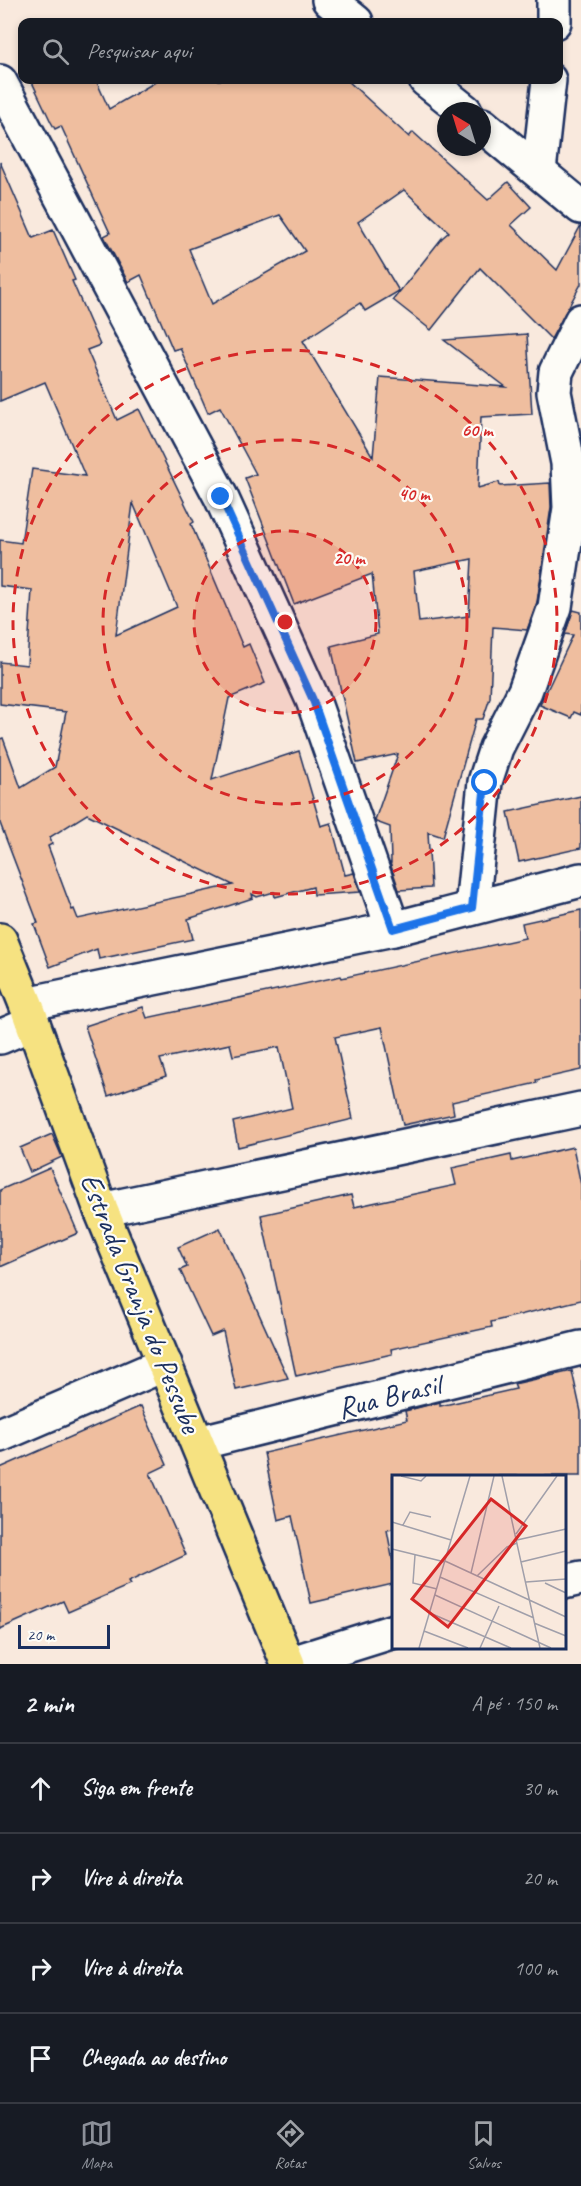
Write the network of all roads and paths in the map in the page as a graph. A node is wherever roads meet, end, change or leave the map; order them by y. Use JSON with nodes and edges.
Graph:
{"nodes":[{"id":1,"x":329,"y":0,"type":"edge"},
{"id":2,"x":554,"y":0,"type":"edge"},
{"id":3,"x":351,"y":18,"type":"edge"},
{"id":4,"x":554,"y":18,"type":"edge"},
{"id":5,"x":0,"y":82,"type":"edge"},
{"id":6,"x":431,"y":84,"type":"edge"},
{"id":7,"x":549,"y":84,"type":"edge"},
{"id":8,"x":454,"y":102,"type":"edge"},
{"id":9,"x":491,"y":132,"type":"edge"},
{"id":10,"x":539,"y":171,"type":"junction"},
{"id":11,"x":581,"y":207,"type":"edge"},
{"id":12,"x":581,"y":321,"type":"edge"},
{"id":13,"x":581,"y":880,"type":"edge"},
{"id":14,"x":472,"y":908,"type":"junction"},
{"id":15,"x":393,"y":929,"type":"junction"},
{"id":16,"x":0,"y":940,"type":"edge"},
{"id":17,"x":29,"y":1013,"type":"junction"},
{"id":18,"x":0,"y":1037,"type":"edge"},
{"id":19,"x":581,"y":1109,"type":"edge"},
{"id":20,"x":102,"y":1210,"type":"junction"},
{"id":21,"x":581,"y":1348,"type":"edge"},
{"id":22,"x":165,"y":1364,"type":"junction"},
{"id":23,"x":0,"y":1435,"type":"edge"},
{"id":24,"x":198,"y":1443,"type":"junction"},
{"id":25,"x":581,"y":1578,"type":"edge"},
{"id":26,"x":566,"y":1582,"type":"edge"},
{"id":27,"x":392,"y":1631,"type":"edge"},
{"id":28,"x":288,"y":1664,"type":"edge"}],
"edges":[{"from":1,"to":3,"type":"street"},
{"from":2,"to":4,"type":"street"},
{"from":5,"to":15,"type":"street"},
{"from":6,"to":8,"type":"street"},
{"from":7,"to":10,"type":"street"},
{"from":9,"to":10,"type":"street"},
{"from":10,"to":11,"type":"street"},
{"from":12,"to":14,"type":"street"},
{"from":13,"to":14,"type":"street"},
{"from":14,"to":15,"type":"street"},
{"from":15,"to":17,"type":"street"},
{"from":16,"to":17,"type":"main road","name":"Estrada Granja do Pessube"},
{"from":17,"to":18,"type":"street"},
{"from":17,"to":20,"type":"main road","name":"Estrada Granja do Pessube"},
{"from":19,"to":20,"type":"street"},
{"from":20,"to":22,"type":"main road","name":"Estrada Granja do Pessube"},
{"from":21,"to":24,"type":"street","name":"Rua Brasil"},
{"from":22,"to":23,"type":"street"},
{"from":22,"to":24,"type":"main road","name":"Estrada Granja do Pessube"},
{"from":24,"to":28,"type":"main road","name":"Estrada Granja do Pessube"},
{"from":25,"to":26,"type":"street"},
{"from":27,"to":28,"type":"street"}]}
